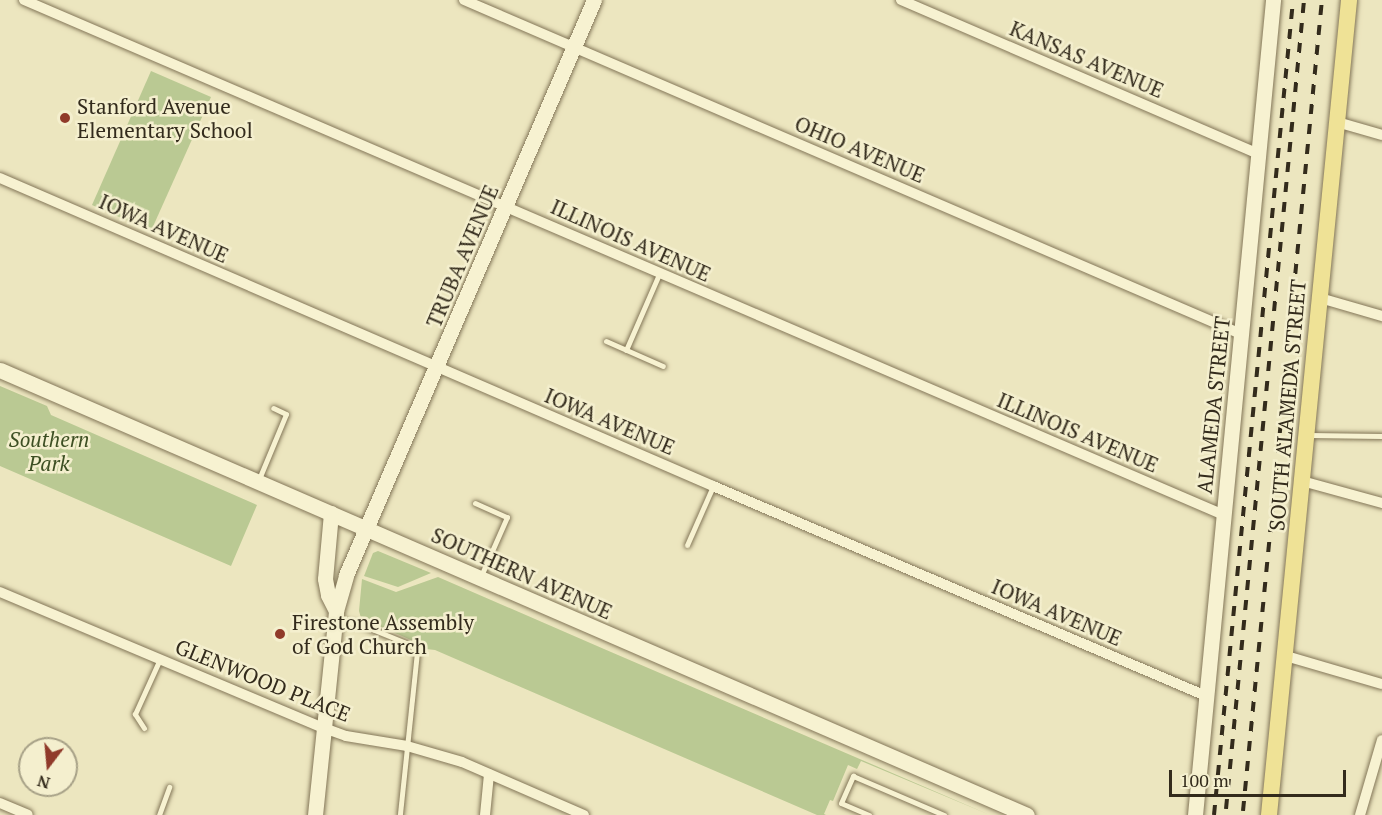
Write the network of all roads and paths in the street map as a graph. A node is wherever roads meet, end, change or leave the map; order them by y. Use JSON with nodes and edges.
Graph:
{"nodes":[{"id":1,"x":24,"y":0,"type":"edge"},
{"id":2,"x":464,"y":0,"type":"edge"},
{"id":3,"x":594,"y":0,"type":"edge"},
{"id":4,"x":901,"y":0,"type":"edge"},
{"id":5,"x":1273,"y":0,"type":"edge"},
{"id":6,"x":1349,"y":0,"type":"edge"},
{"id":7,"x":574,"y":47,"type":"junction"},
{"id":8,"x":1337,"y":122,"type":"junction"},
{"id":9,"x":1382,"y":135,"type":"edge"},
{"id":10,"x":1258,"y":154,"type":"junction"},
{"id":11,"x":0,"y":177,"type":"edge"},
{"id":12,"x":506,"y":207,"type":"junction"},
{"id":13,"x":659,"y":274,"type":"junction"},
{"id":14,"x":1320,"y":298,"type":"junction"},
{"id":15,"x":1382,"y":316,"type":"edge"},
{"id":16,"x":1241,"y":334,"type":"junction"},
{"id":17,"x":606,"y":341,"type":"dead end"},
{"id":18,"x":626,"y":350,"type":"junction"},
{"id":19,"x":663,"y":366,"type":"dead end"},
{"id":20,"x":437,"y":367,"type":"junction"},
{"id":21,"x":0,"y":370,"type":"edge"},
{"id":22,"x":273,"y":408,"type":"dead end"},
{"id":23,"x":1306,"y":434,"type":"junction"},
{"id":24,"x":1382,"y":436,"type":"edge"},
{"id":25,"x":258,"y":481,"type":"junction"},
{"id":26,"x":1302,"y":481,"type":"junction"},
{"id":27,"x":713,"y":486,"type":"junction"},
{"id":28,"x":475,"y":503,"type":"dead end"},
{"id":29,"x":1382,"y":503,"type":"edge"},
{"id":30,"x":332,"y":513,"type":"junction"},
{"id":31,"x":1224,"y":515,"type":"junction"},
{"id":32,"x":368,"y":528,"type":"junction"},
{"id":33,"x":687,"y":545,"type":"dead end"},
{"id":34,"x":480,"y":578,"type":"junction"},
{"id":35,"x":0,"y":592,"type":"edge"},
{"id":36,"x":336,"y":615,"type":"junction"},
{"id":37,"x":1286,"y":657,"type":"junction"},
{"id":38,"x":160,"y":659,"type":"junction"},
{"id":39,"x":1382,"y":684,"type":"edge"},
{"id":40,"x":1206,"y":696,"type":"junction"},
{"id":41,"x":144,"y":728,"type":"dead end"},
{"id":42,"x":324,"y":728,"type":"junction"},
{"id":43,"x":1382,"y":740,"type":"edge"},
{"id":44,"x":407,"y":746,"type":"junction"},
{"id":45,"x":1378,"y":771,"type":"edge"},
{"id":46,"x":489,"y":774,"type":"junction"},
{"id":47,"x":169,"y":788,"type":"dead end"},
{"id":48,"x":0,"y":803,"type":"edge"},
{"id":49,"x":569,"y":812,"type":"edge"},
{"id":50,"x":28,"y":815,"type":"edge"},
{"id":51,"x":159,"y":815,"type":"edge"},
{"id":52,"x":315,"y":815,"type":"edge"},
{"id":53,"x":400,"y":815,"type":"edge"},
{"id":54,"x":485,"y":815,"type":"edge"},
{"id":55,"x":584,"y":815,"type":"edge"},
{"id":56,"x":869,"y":815,"type":"edge"},
{"id":57,"x":944,"y":815,"type":"edge"},
{"id":58,"x":1027,"y":815,"type":"edge"},
{"id":59,"x":1195,"y":815,"type":"edge"},
{"id":60,"x":1269,"y":815,"type":"edge"},
{"id":61,"x":1360,"y":815,"type":"edge"}],
"edges":[{"from":1,"to":12,"type":"street","name":"ILLINOIS AVENUE"},
{"from":2,"to":7,"type":"street","name":"OHIO AVENUE"},
{"from":3,"to":7,"type":"street","name":"TRUBA AVENUE"},
{"from":4,"to":10,"type":"street","name":"KANSAS AVENUE"},
{"from":5,"to":10,"type":"street","name":"ALAMEDA STREET"},
{"from":6,"to":8,"type":"main road","name":"SOUTH ALAMEDA STREET"},
{"from":7,"to":12,"type":"street","name":"TRUBA AVENUE"},
{"from":7,"to":16,"type":"street","name":"OHIO AVENUE"},
{"from":8,"to":9,"type":"street"},
{"from":8,"to":14,"type":"main road","name":"SOUTH ALAMEDA STREET"},
{"from":10,"to":16,"type":"street","name":"ALAMEDA STREET"},
{"from":11,"to":20,"type":"street","name":"IOWA AVENUE"},
{"from":12,"to":13,"type":"street","name":"ILLINOIS AVENUE"},
{"from":12,"to":20,"type":"street","name":"TRUBA AVENUE"},
{"from":13,"to":18,"type":"lane"},
{"from":13,"to":31,"type":"street","name":"ILLINOIS AVENUE"},
{"from":14,"to":15,"type":"street"},
{"from":14,"to":23,"type":"main road","name":"SOUTH ALAMEDA STREET"},
{"from":16,"to":31,"type":"street","name":"ALAMEDA STREET"},
{"from":17,"to":18,"type":"lane"},
{"from":18,"to":19,"type":"lane"},
{"from":20,"to":27,"type":"street","name":"IOWA AVENUE"},
{"from":20,"to":32,"type":"street","name":"TRUBA AVENUE"},
{"from":21,"to":25,"type":"street","name":"SOUTHERN AVENUE"},
{"from":22,"to":25,"type":"lane"},
{"from":23,"to":24,"type":"lane"},
{"from":23,"to":26,"type":"main road","name":"SOUTH ALAMEDA STREET"},
{"from":25,"to":30,"type":"street","name":"SOUTHERN AVENUE"},
{"from":26,"to":29,"type":"street"},
{"from":26,"to":37,"type":"main road","name":"SOUTH ALAMEDA STREET"},
{"from":27,"to":33,"type":"lane"},
{"from":27,"to":40,"type":"street","name":"IOWA AVENUE"},
{"from":28,"to":34,"type":"lane"},
{"from":30,"to":32,"type":"street","name":"SOUTHERN AVENUE"},
{"from":30,"to":36,"type":"street"},
{"from":31,"to":40,"type":"street","name":"ALAMEDA STREET"},
{"from":32,"to":34,"type":"street","name":"SOUTHERN AVENUE"},
{"from":32,"to":36,"type":"street","name":"TRUBA AVENUE"},
{"from":34,"to":58,"type":"street","name":"SOUTHERN AVENUE"},
{"from":35,"to":38,"type":"street","name":"GLENWOOD PLACE"},
{"from":36,"to":42,"type":"street","name":"TRUBA AVENUE"},
{"from":36,"to":44,"type":"lane"},
{"from":37,"to":39,"type":"street"},
{"from":37,"to":60,"type":"main road","name":"SOUTH ALAMEDA STREET"},
{"from":38,"to":41,"type":"lane"},
{"from":38,"to":42,"type":"street","name":"GLENWOOD PLACE"},
{"from":40,"to":59,"type":"street","name":"ALAMEDA STREET"},
{"from":42,"to":44,"type":"street","name":"GLENWOOD PLACE"},
{"from":42,"to":52,"type":"street","name":"TRUBA AVENUE"},
{"from":43,"to":45,"type":"street"},
{"from":44,"to":46,"type":"street","name":"GLENWOOD PLACE"},
{"from":44,"to":53,"type":"lane"},
{"from":45,"to":61,"type":"street"},
{"from":46,"to":49,"type":"street","name":"GLENWOOD PLACE"},
{"from":46,"to":54,"type":"street"},
{"from":47,"to":51,"type":"lane"},
{"from":48,"to":50,"type":"street"},
{"from":49,"to":55,"type":"street","name":"GLENWOOD PLACE"},
{"from":56,"to":57,"type":"lane"}]}
